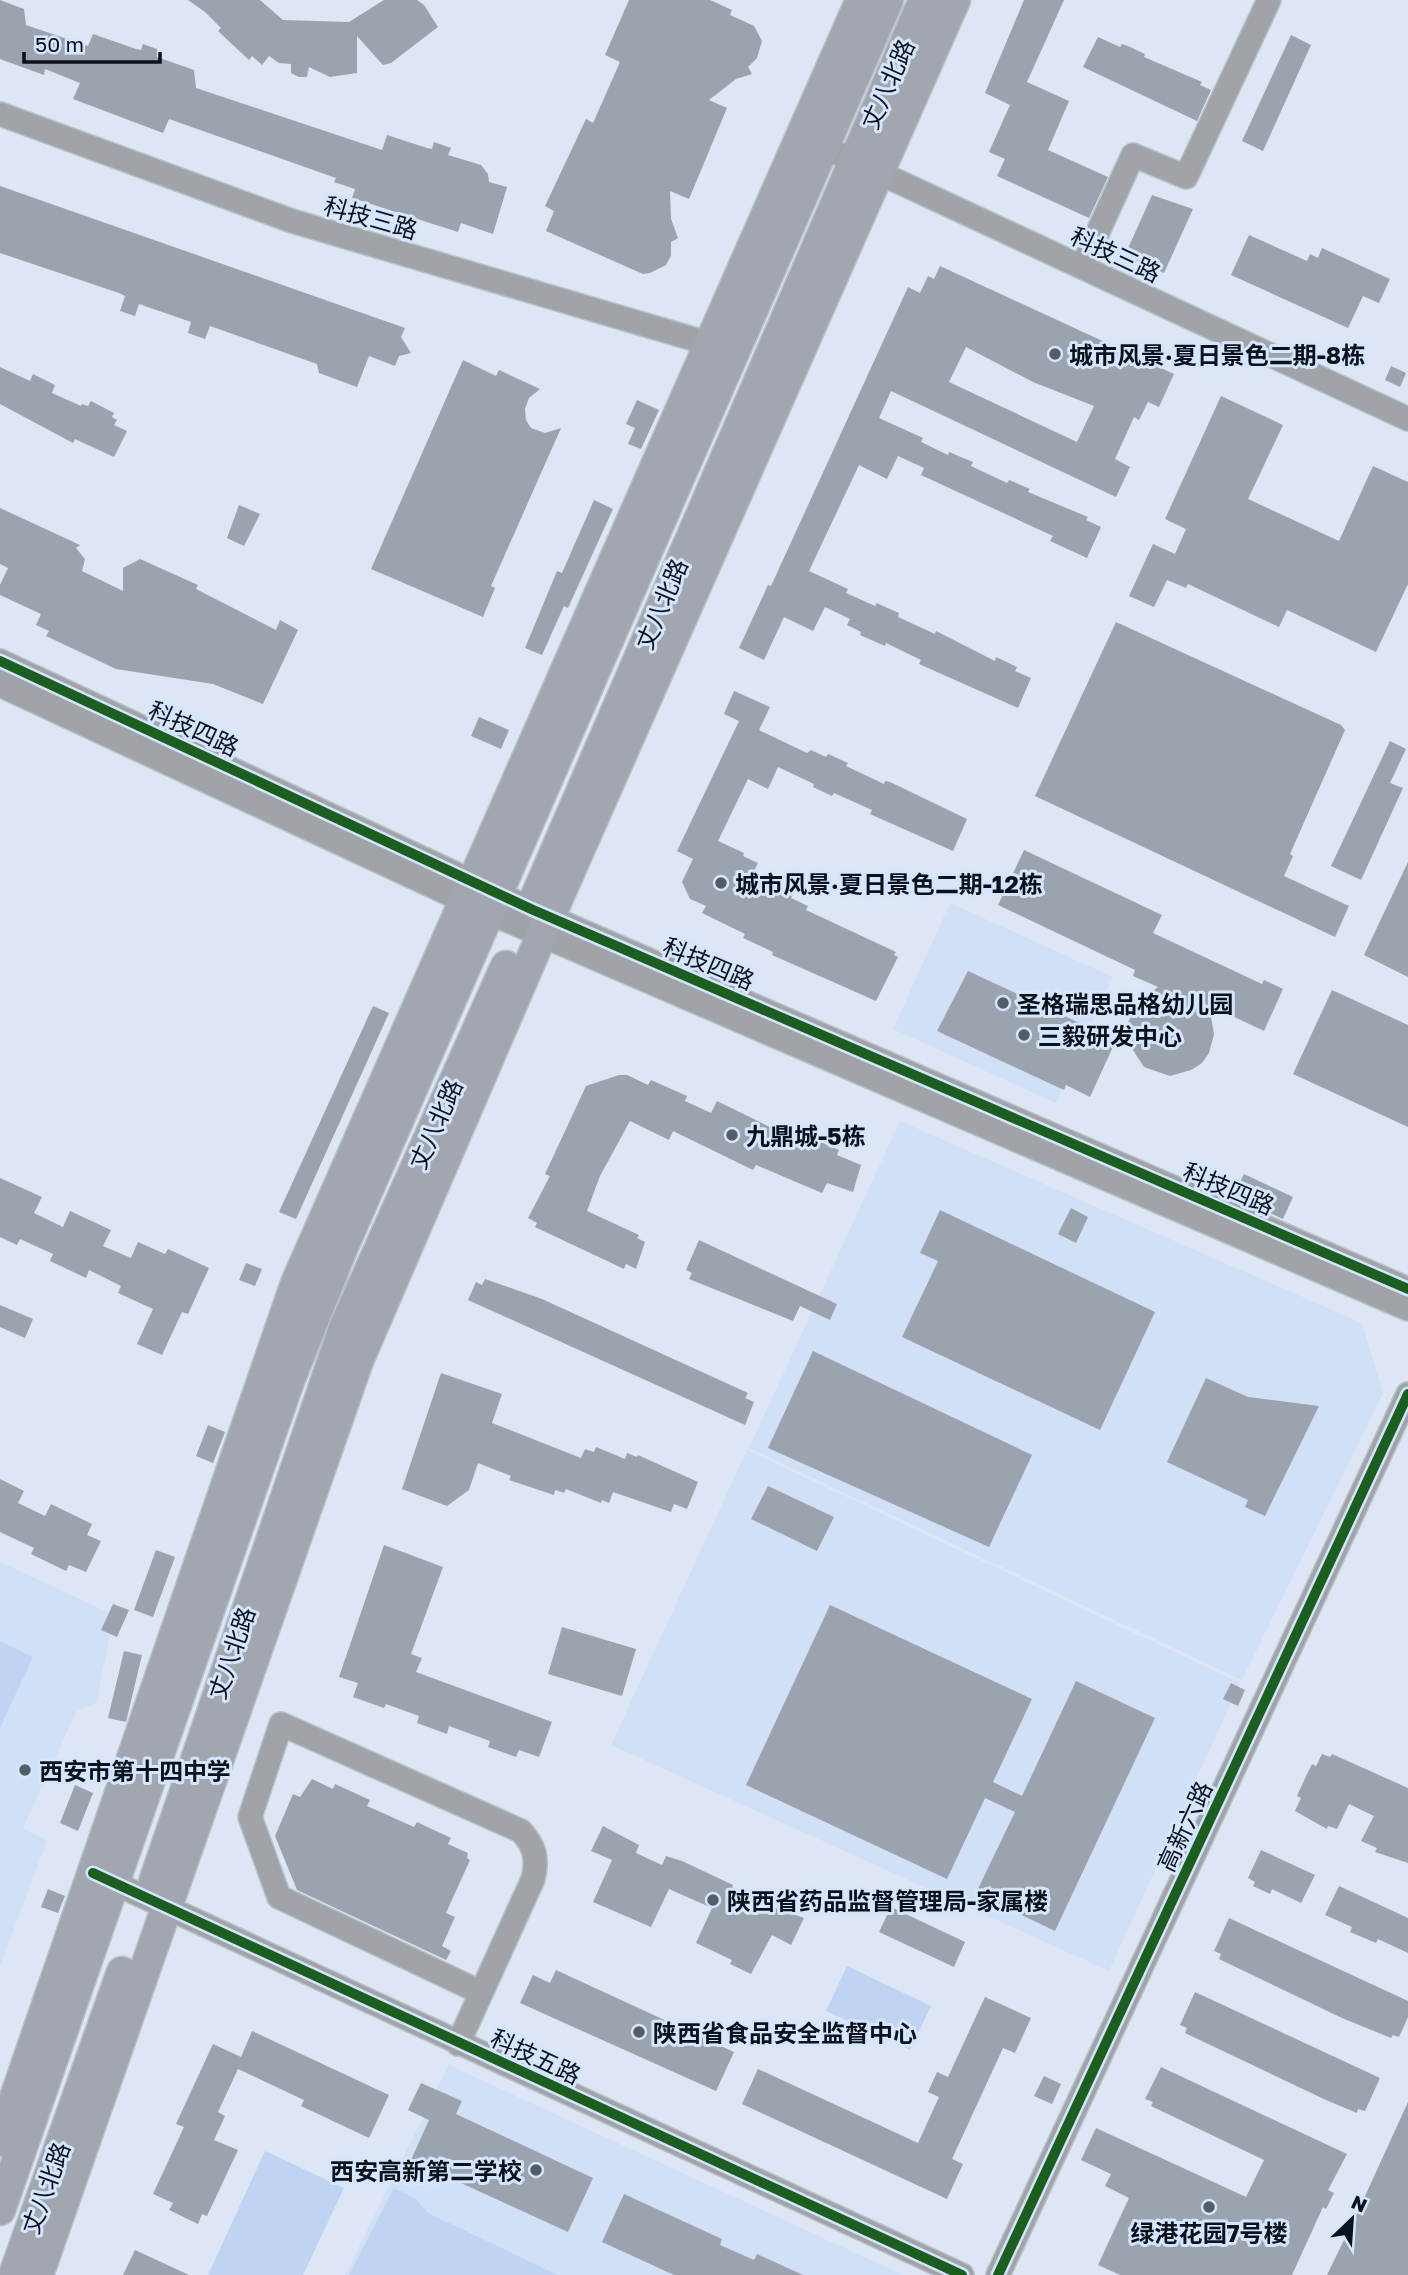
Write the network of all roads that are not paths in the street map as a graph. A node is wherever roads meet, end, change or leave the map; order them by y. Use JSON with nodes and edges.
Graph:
{"nodes":[{"id":1,"x":861,"y":0,"type":"edge"},
{"id":2,"x":888,"y":0,"type":"edge"},
{"id":3,"x":924,"y":0,"type":"edge"},
{"id":4,"x":955,"y":0,"type":"edge"},
{"id":5,"x":1269,"y":0,"type":"edge"},
{"id":6,"x":0,"y":114,"type":"edge"},
{"id":7,"x":812,"y":142,"type":"junction"},
{"id":8,"x":866,"y":167,"type":"junction"},
{"id":9,"x":1082,"y":267,"type":"junction"},
{"id":10,"x":722,"y":347,"type":"junction"},
{"id":11,"x":1408,"y":419,"type":"edge"},
{"id":12,"x":0,"y":661,"type":"edge"},
{"id":13,"x":0,"y":685,"type":"edge"},
{"id":14,"x":480,"y":897,"type":"junction"},
{"id":15,"x":536,"y":922,"type":"junction"},
{"id":16,"x":1408,"y":1289,"type":"edge"},
{"id":17,"x":1408,"y":1309,"type":"edge"},
{"id":18,"x":1408,"y":1394,"type":"edge"},
{"id":19,"x":104,"y":1878,"type":"junction"},
{"id":20,"x":158,"y":1903,"type":"junction"},
{"id":21,"x":480,"y":1992,"type":"junction"},
{"id":22,"x":458,"y":2044,"type":"junction"},
{"id":23,"x":0,"y":2141,"type":"edge"},
{"id":24,"x":0,"y":2210,"type":"edge"},
{"id":25,"x":14,"y":2275,"type":"edge"},
{"id":26,"x":38,"y":2275,"type":"edge"},
{"id":27,"x":962,"y":2275,"type":"edge"},
{"id":28,"x":998,"y":2275,"type":"edge"}],
"edges":[{"from":1,"to":7,"type":"main road"},
{"from":2,"to":7,"type":"main road","name":"丈八北路"},
{"from":3,"to":8,"type":"main road","name":"丈八北路"},
{"from":4,"to":8,"type":"main road"},
{"from":5,"to":9,"type":"street"},
{"from":6,"to":10,"type":"street","name":"科技三路"},
{"from":7,"to":8,"type":"street","name":"科技三路"},
{"from":7,"to":10,"type":"main road","name":"丈八北路"},
{"from":8,"to":9,"type":"street","name":"科技三路"},
{"from":8,"to":15,"type":"main road","name":"丈八北路"},
{"from":9,"to":11,"type":"street","name":"科技三路"},
{"from":10,"to":14,"type":"main road","name":"丈八北路"},
{"from":12,"to":14,"type":"street","name":"科技四路"},
{"from":13,"to":14,"type":"street","name":"科技四路"},
{"from":14,"to":15,"type":"street","name":"科技四路"},
{"from":14,"to":19,"type":"main road","name":"丈八北路"},
{"from":15,"to":16,"type":"street","name":"科技四路"},
{"from":15,"to":17,"type":"street","name":"科技四路"},
{"from":15,"to":20,"type":"main road","name":"丈八北路"},
{"from":18,"to":28,"type":"street","name":"高新六路"},
{"from":19,"to":20,"type":"street","name":"科技五路"},
{"from":19,"to":23,"type":"main road"},
{"from":19,"to":24,"type":"main road","name":"丈八北路"},
{"from":20,"to":22,"type":"street","name":"科技五路"},
{"from":20,"to":25,"type":"main road","name":"丈八北路"},
{"from":20,"to":26,"type":"main road"},
{"from":21,"to":21,"type":"street"},
{"from":21,"to":22,"type":"street"},
{"from":22,"to":27,"type":"street","name":"科技五路"}]}
